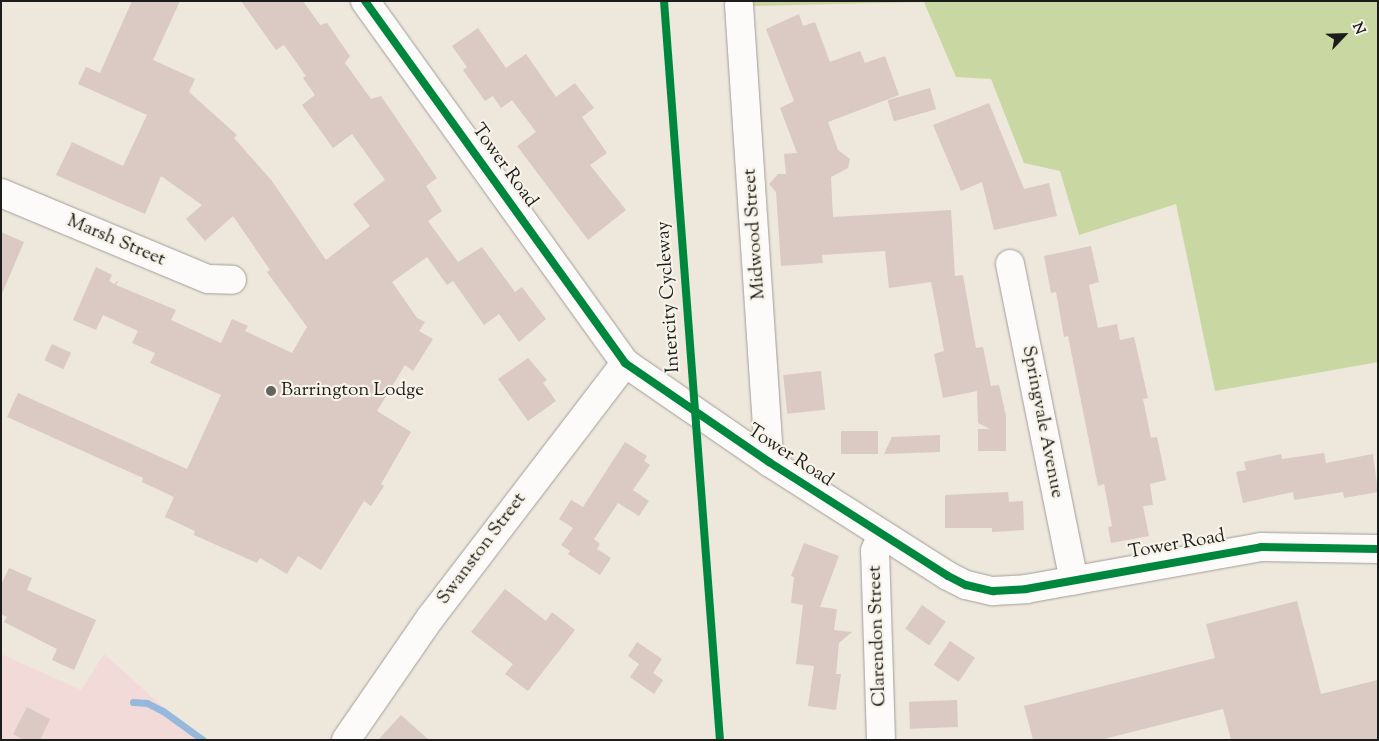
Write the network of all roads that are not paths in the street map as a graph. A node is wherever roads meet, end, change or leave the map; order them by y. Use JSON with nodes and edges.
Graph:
{"nodes":[{"id":1,"x":365,"y":1,"type":"edge"},
{"id":2,"x":739,"y":5,"type":"dead end"},
{"id":3,"x":1,"y":193,"type":"edge"},
{"id":4,"x":1010,"y":264,"type":"dead end"},
{"id":5,"x":232,"y":280,"type":"dead end"},
{"id":6,"x":626,"y":363,"type":"junction"},
{"id":7,"x":761,"y":457,"type":"junction"},
{"id":8,"x":882,"y":534,"type":"junction"},
{"id":9,"x":1378,"y":549,"type":"edge"},
{"id":10,"x":1074,"y":581,"type":"junction"},
{"id":11,"x":346,"y":740,"type":"edge"},
{"id":12,"x":882,"y":740,"type":"edge"}],
"edges":[{"from":1,"to":6,"type":"street","name":"Tower Road"},
{"from":2,"to":7,"type":"street","name":"Midwood Street"},
{"from":3,"to":5,"type":"street","name":"Marsh Street"},
{"from":4,"to":10,"type":"street","name":"Springvale Avenue"},
{"from":6,"to":7,"type":"street","name":"Tower Road"},
{"from":6,"to":11,"type":"street","name":"Swanston Street"},
{"from":7,"to":8,"type":"street","name":"Tower Road"},
{"from":8,"to":10,"type":"street","name":"Tower Road"},
{"from":8,"to":12,"type":"street","name":"Clarendon Street"},
{"from":9,"to":10,"type":"street","name":"Tower Road"}]}
